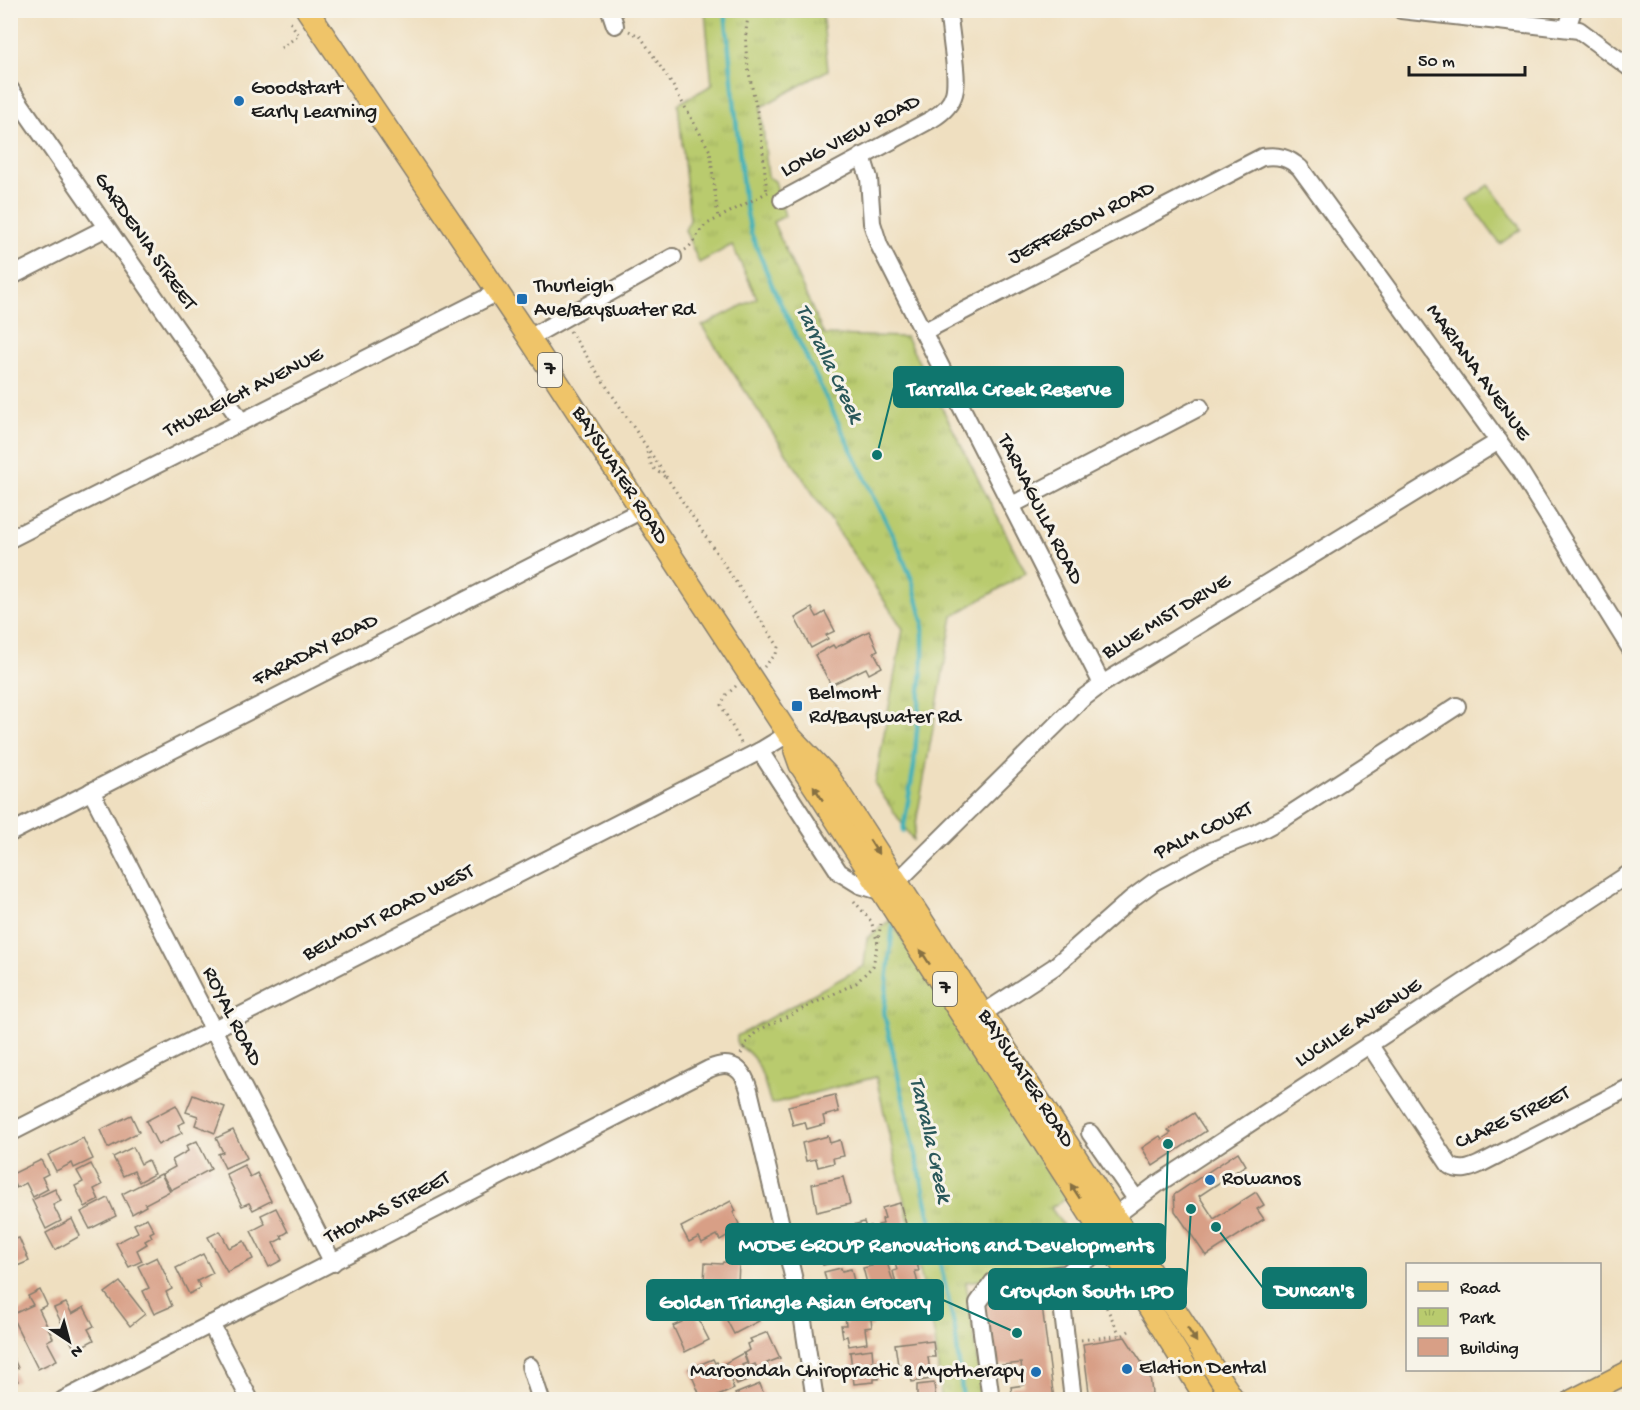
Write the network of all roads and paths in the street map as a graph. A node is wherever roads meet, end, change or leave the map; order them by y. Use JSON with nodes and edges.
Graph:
{"nodes":[{"id":1,"x":750,"y":10,"type":"edge"},
{"id":2,"x":948,"y":10,"type":"edge"},
{"id":3,"x":1401,"y":10,"type":"edge"},
{"id":4,"x":1573,"y":10,"type":"edge"},
{"id":5,"x":1443,"y":13,"type":"edge"},
{"id":6,"x":299,"y":16,"type":"edge"},
{"id":7,"x":612,"y":18,"type":"edge"},
{"id":8,"x":1567,"y":28,"type":"junction"},
{"id":9,"x":281,"y":48,"type":"dead end"},
{"id":10,"x":1629,"y":68,"type":"edge"},
{"id":11,"x":10,"y":89,"type":"edge"},
{"id":12,"x":862,"y":156,"type":"junction"},
{"id":13,"x":1262,"y":157,"type":"joint"},
{"id":14,"x":782,"y":200,"type":"dead end"},
{"id":15,"x":718,"y":218,"type":"junction"},
{"id":16,"x":106,"y":228,"type":"junction"},
{"id":17,"x":673,"y":257,"type":"joint"},
{"id":18,"x":10,"y":277,"type":"edge"},
{"id":19,"x":498,"y":292,"type":"junction"},
{"id":20,"x":562,"y":320,"type":"junction"},
{"id":21,"x":923,"y":332,"type":"junction"},
{"id":22,"x":529,"y":338,"type":"junction"},
{"id":23,"x":1200,"y":407,"type":"dead end"},
{"id":24,"x":241,"y":421,"type":"junction"},
{"id":25,"x":1499,"y":441,"type":"junction"},
{"id":26,"x":647,"y":450,"type":"junction"},
{"id":27,"x":1012,"y":505,"type":"junction"},
{"id":28,"x":642,"y":510,"type":"junction"},
{"id":29,"x":10,"y":539,"type":"edge"},
{"id":30,"x":1629,"y":648,"type":"edge"},
{"id":31,"x":1102,"y":684,"type":"junction"},
{"id":32,"x":1457,"y":706,"type":"dead end"},
{"id":33,"x":788,"y":734,"type":"junction"},
{"id":34,"x":760,"y":751,"type":"junction"},
{"id":35,"x":91,"y":791,"type":"junction"},
{"id":36,"x":10,"y":833,"type":"edge"},
{"id":37,"x":1629,"y":873,"type":"edge"},
{"id":38,"x":841,"y":880,"type":"junction"},
{"id":39,"x":890,"y":887,"type":"junction"},
{"id":40,"x":880,"y":920,"type":"dead end"},
{"id":41,"x":878,"y":943,"type":"junction"},
{"id":42,"x":982,"y":1014,"type":"junction"},
{"id":43,"x":212,"y":1030,"type":"junction"},
{"id":44,"x":1369,"y":1044,"type":"junction"},
{"id":45,"x":734,"y":1067,"type":"junction"},
{"id":46,"x":1629,"y":1087,"type":"edge"},
{"id":47,"x":10,"y":1133,"type":"edge"},
{"id":48,"x":1090,"y":1133,"type":"dead end"},
{"id":49,"x":1136,"y":1199,"type":"junction"},
{"id":50,"x":1115,"y":1216,"type":"junction"},
{"id":51,"x":1107,"y":1240,"type":"junction"},
{"id":52,"x":333,"y":1263,"type":"junction"},
{"id":53,"x":1066,"y":1274,"type":"junction"},
{"id":54,"x":1103,"y":1293,"type":"dead end"},
{"id":55,"x":211,"y":1324,"type":"junction"},
{"id":56,"x":1129,"y":1331,"type":"dead end"},
{"id":57,"x":1120,"y":1335,"type":"junction"},
{"id":58,"x":1080,"y":1340,"type":"dead end"},
{"id":59,"x":530,"y":1366,"type":"dead end"},
{"id":60,"x":1629,"y":1371,"type":"edge"},
{"id":61,"x":63,"y":1400,"type":"edge"},
{"id":62,"x":250,"y":1400,"type":"edge"},
{"id":63,"x":541,"y":1400,"type":"edge"},
{"id":64,"x":815,"y":1400,"type":"edge"},
{"id":65,"x":991,"y":1400,"type":"edge"},
{"id":66,"x":1073,"y":1400,"type":"edge"},
{"id":67,"x":1207,"y":1400,"type":"edge"},
{"id":68,"x":1234,"y":1400,"type":"edge"},
{"id":69,"x":1573,"y":1400,"type":"edge"}],
"edges":[{"from":1,"to":15,"type":"path"},
{"from":2,"to":12,"type":"street","name":"LONG VIEW ROAD"},
{"from":3,"to":5,"type":"street"},
{"from":4,"to":8,"type":"street"},
{"from":5,"to":8,"type":"street"},
{"from":6,"to":9,"type":"path"},
{"from":6,"to":19,"type":"main road","name":"BAYSWATER ROAD","number":"7"},
{"from":7,"to":15,"type":"path"},
{"from":8,"to":10,"type":"street"},
{"from":11,"to":16,"type":"street","name":"GARDENIA STREET"},
{"from":12,"to":14,"type":"street","name":"LONG VIEW ROAD"},
{"from":12,"to":21,"type":"street","name":"TARNAGULLA ROAD"},
{"from":13,"to":21,"type":"street","name":"JEFFERSON ROAD"},
{"from":13,"to":25,"type":"street","name":"MARIANA AVENUE"},
{"from":15,"to":17,"type":"path"},
{"from":16,"to":18,"type":"street"},
{"from":16,"to":24,"type":"street","name":"GARDENIA STREET"},
{"from":17,"to":20,"type":"street"},
{"from":19,"to":22,"type":"main road","name":"BAYSWATER ROAD","number":"7"},
{"from":19,"to":24,"type":"street","name":"THURLEIGH AVENUE"},
{"from":20,"to":22,"type":"street"},
{"from":20,"to":26,"type":"path"},
{"from":21,"to":27,"type":"street","name":"TARNAGULLA ROAD"},
{"from":22,"to":28,"type":"main road","name":"BAYSWATER ROAD","number":"7"},
{"from":23,"to":27,"type":"street"},
{"from":24,"to":29,"type":"street","name":"THURLEIGH AVENUE"},
{"from":25,"to":30,"type":"street","name":"MARIANA AVENUE"},
{"from":25,"to":31,"type":"street","name":"BLUE MIST DRIVE"},
{"from":26,"to":26,"type":"path"},
{"from":27,"to":31,"type":"street","name":"TARNAGULLA ROAD"},
{"from":28,"to":33,"type":"main road","name":"BAYSWATER ROAD","number":"7"},
{"from":28,"to":35,"type":"street","name":"FARADAY ROAD"},
{"from":31,"to":39,"type":"street","name":"BLUE MIST DRIVE"},
{"from":32,"to":42,"type":"street","name":"PALM COURT"},
{"from":33,"to":34,"type":"street","name":"BELMONT ROAD WEST"},
{"from":33,"to":39,"type":"main road","name":"BAYSWATER ROAD","number":"7"},
{"from":34,"to":38,"type":"street"},
{"from":34,"to":43,"type":"street","name":"BELMONT ROAD WEST"},
{"from":35,"to":36,"type":"street","name":"FARADAY ROAD"},
{"from":35,"to":43,"type":"street","name":"ROYAL ROAD"},
{"from":37,"to":44,"type":"street","name":"LUCILLE AVENUE"},
{"from":38,"to":39,"type":"street"},
{"from":38,"to":41,"type":"path"},
{"from":39,"to":42,"type":"main road","name":"BAYSWATER ROAD","number":"7"},
{"from":51,"to":39,"type":"main road","name":"BAYSWATER ROAD","number":"7","one_way":true},
{"from":40,"to":41,"type":"path"},
{"from":41,"to":45,"type":"path"},
{"from":42,"to":50,"type":"main road","name":"BAYSWATER ROAD","number":"7"},
{"from":43,"to":47,"type":"street","name":"BELMONT ROAD WEST"},
{"from":43,"to":52,"type":"street","name":"ROYAL ROAD"},
{"from":44,"to":46,"type":"street","name":"CLARE STREET"},
{"from":44,"to":49,"type":"street","name":"LUCILLE AVENUE"},
{"from":45,"to":52,"type":"street","name":"THOMAS STREET"},
{"from":45,"to":64,"type":"street"},
{"from":48,"to":49,"type":"street"},
{"from":49,"to":50,"type":"street","name":"LUCILLE AVENUE"},
{"from":50,"to":51,"type":"main road"},
{"from":50,"to":68,"type":"main road","name":"BAYSWATER ROAD","number":"7","one_way":true},
{"from":51,"to":53,"type":"street"},
{"from":51,"to":67,"type":"main road","name":"BAYSWATER ROAD","number":"7"},
{"from":52,"to":55,"type":"street","name":"THOMAS STREET"},
{"from":53,"to":65,"type":"street"},
{"from":53,"to":66,"type":"street"},
{"from":54,"to":57,"type":"path"},
{"from":55,"to":61,"type":"street","name":"THOMAS STREET"},
{"from":55,"to":62,"type":"street"},
{"from":56,"to":57,"type":"path"},
{"from":57,"to":58,"type":"path"},
{"from":59,"to":63,"type":"street"},
{"from":60,"to":69,"type":"main road"}]}
